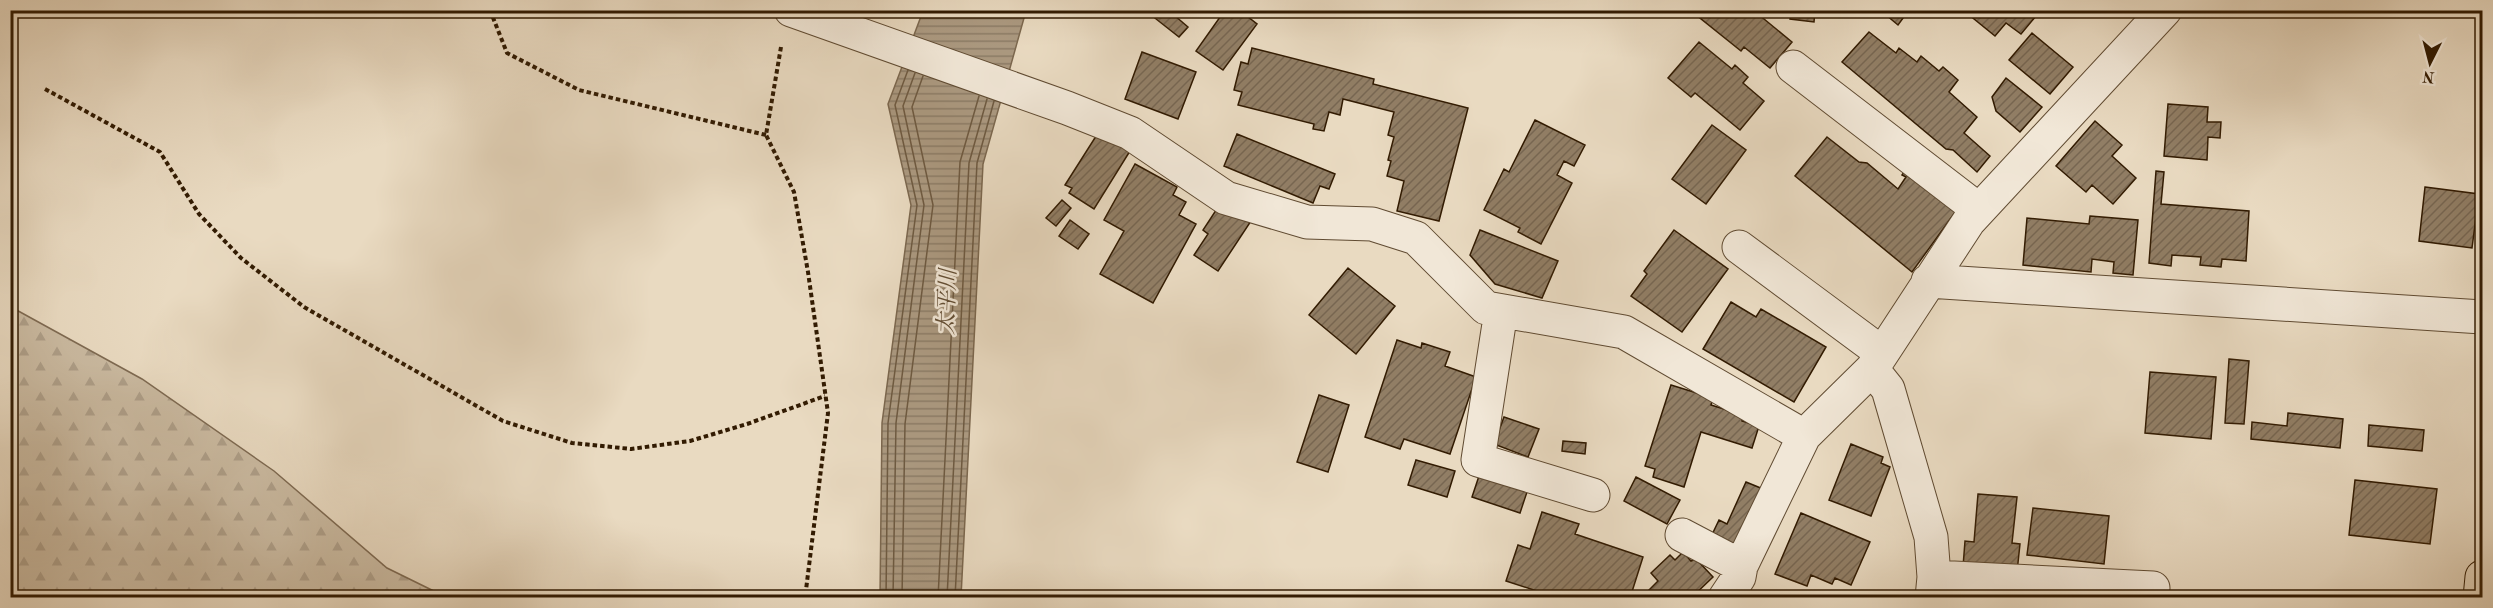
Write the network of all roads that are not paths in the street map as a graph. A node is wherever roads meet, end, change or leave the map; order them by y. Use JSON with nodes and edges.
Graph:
{"nodes":[{"id":1,"x":2165,"y":10,"type":"edge"},
{"id":2,"x":787,"y":25,"type":"edge"},
{"id":3,"x":1793,"y":67,"type":"dead end"},
{"id":4,"x":1979,"y":210,"type":"junction"},
{"id":5,"x":1739,"y":248,"type":"dead end"},
{"id":6,"x":1928,"y":281,"type":"junction"},
{"id":7,"x":1501,"y":311,"type":"junction"},
{"id":8,"x":2482,"y":317,"type":"edge"},
{"id":9,"x":1877,"y":361,"type":"junction"},
{"id":10,"x":1804,"y":436,"type":"junction"},
{"id":11,"x":1593,"y":495,"type":"dead end"},
{"id":12,"x":1682,"y":534,"type":"dead end"},
{"id":13,"x":1741,"y":566,"type":"junction"},
{"id":14,"x":2482,"y":577,"type":"edge"},
{"id":15,"x":1933,"y":587,"type":"edge"},
{"id":16,"x":2153,"y":588,"type":"dead end"},
{"id":17,"x":1725,"y":597,"type":"edge"},
{"id":18,"x":2480,"y":597,"type":"edge"}],
"edges":[{"from":1,"to":4,"type":"street"},
{"from":2,"to":7,"type":"street"},
{"from":3,"to":4,"type":"street"},
{"from":4,"to":6,"type":"street"},
{"from":5,"to":9,"type":"street"},
{"from":6,"to":8,"type":"street"},
{"from":6,"to":9,"type":"street"},
{"from":7,"to":10,"type":"street"},
{"from":7,"to":11,"type":"street"},
{"from":9,"to":10,"type":"street"},
{"from":9,"to":15,"type":"street"},
{"from":10,"to":13,"type":"street"},
{"from":12,"to":13,"type":"street"},
{"from":13,"to":17,"type":"street"},
{"from":14,"to":18,"type":"main road"},
{"from":15,"to":16,"type":"street"}]}
